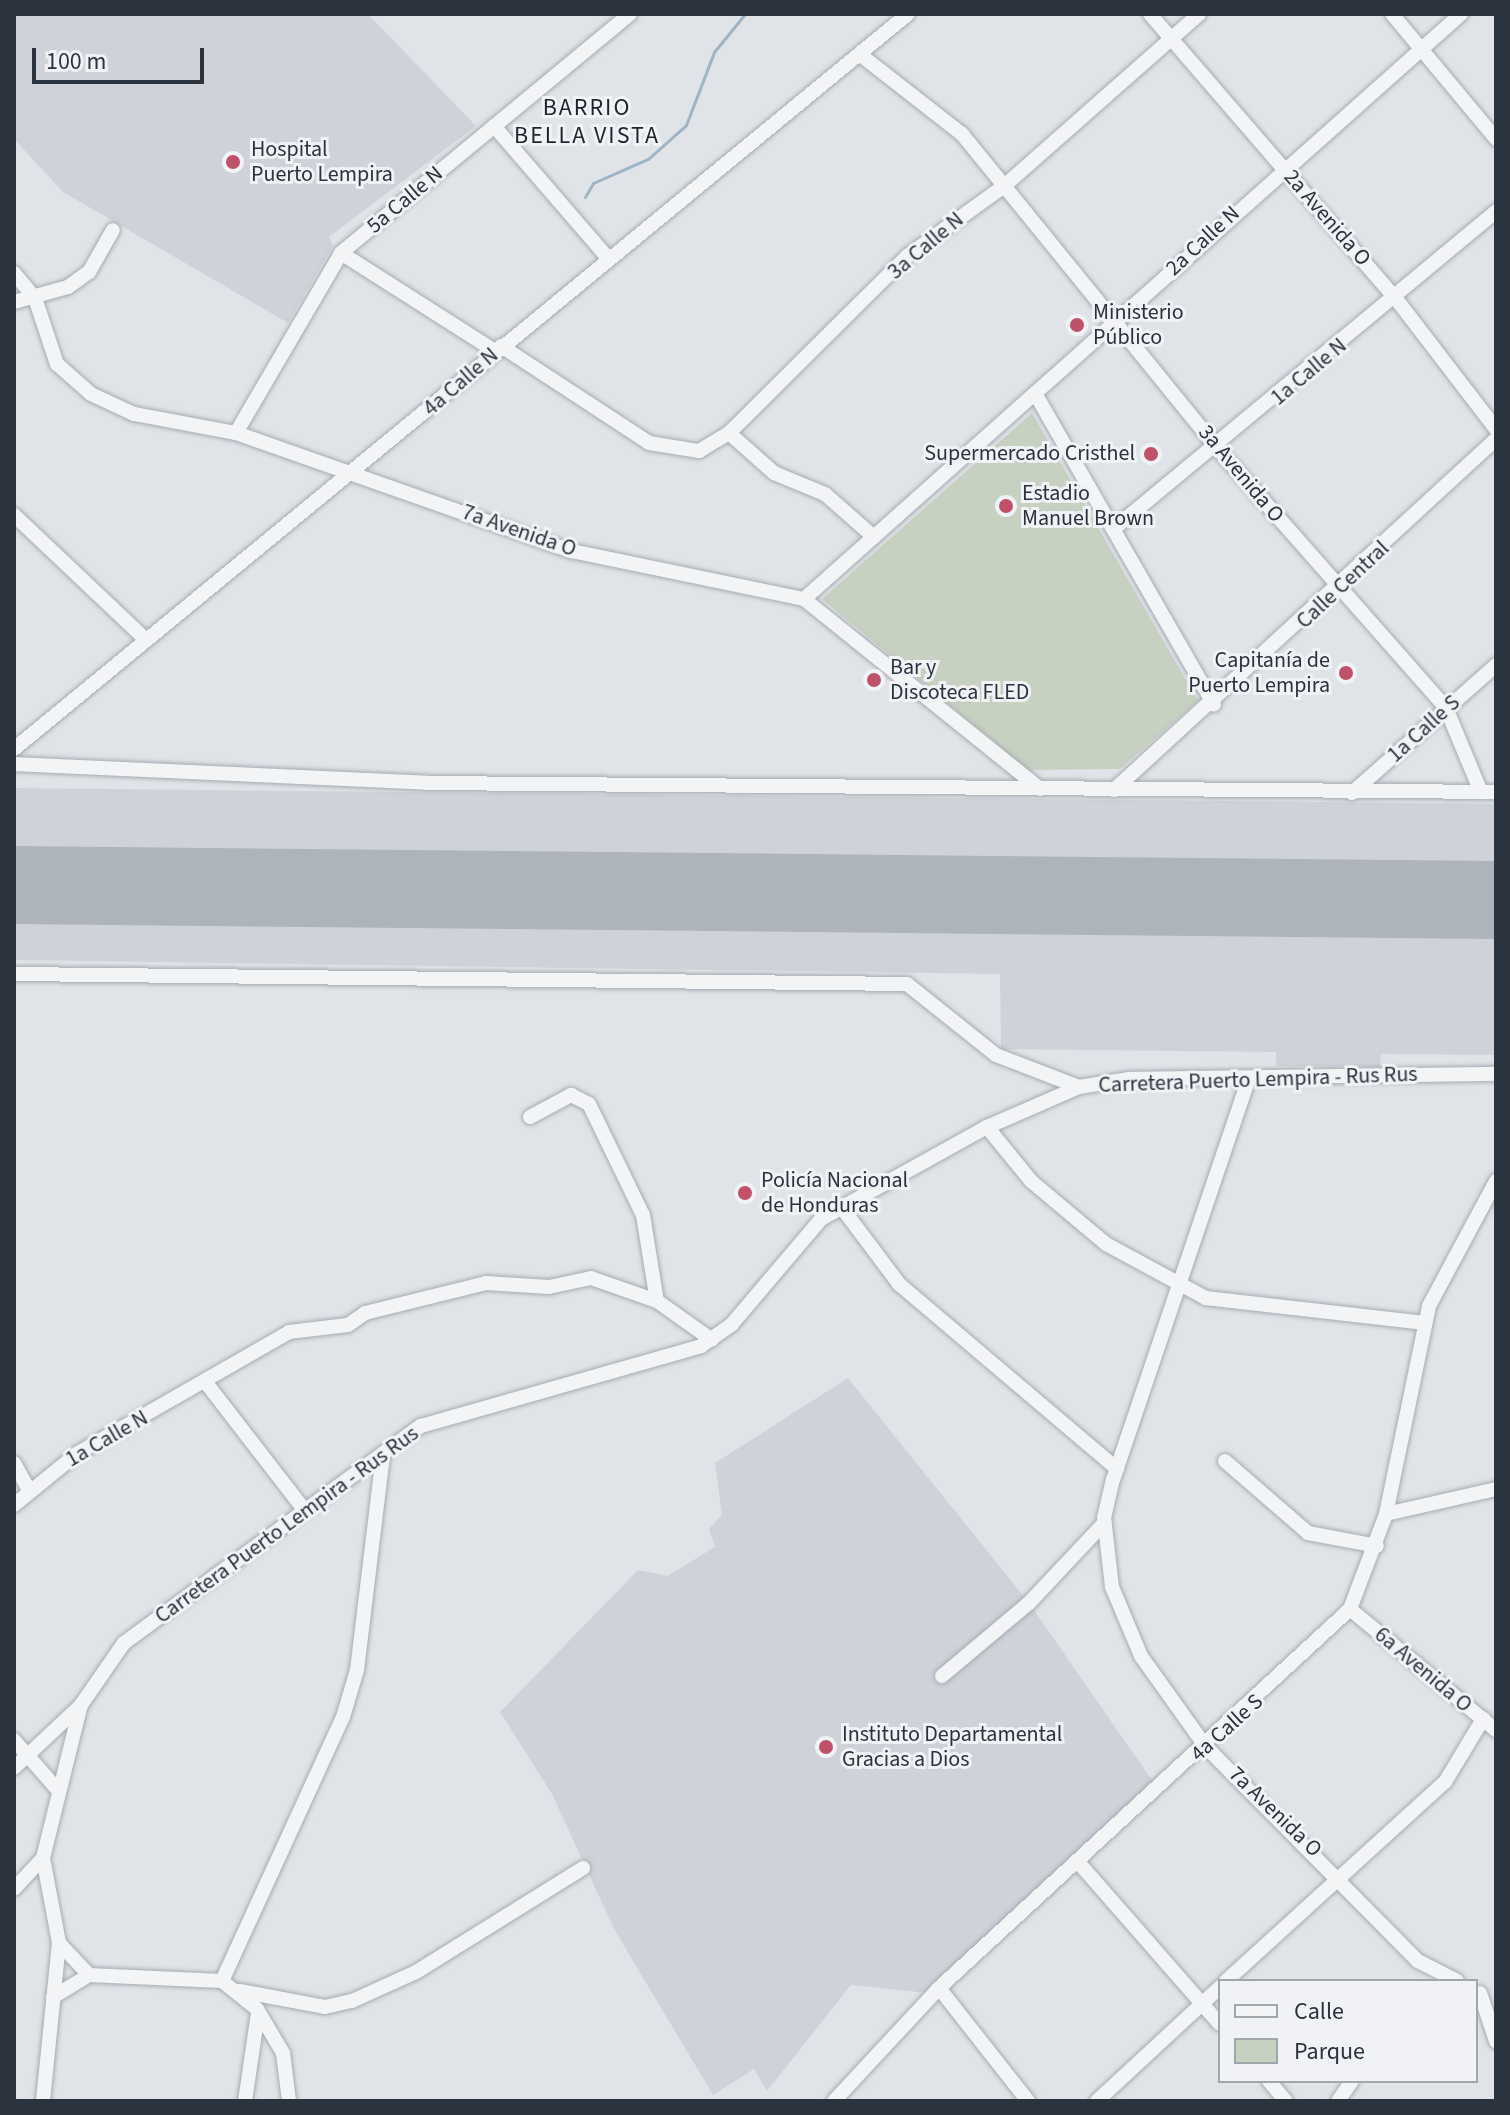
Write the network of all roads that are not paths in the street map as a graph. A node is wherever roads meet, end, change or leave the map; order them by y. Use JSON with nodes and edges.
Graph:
{"nodes":[{"id":1,"x":630,"y":14,"type":"edge"},
{"id":2,"x":908,"y":14,"type":"edge"},
{"id":3,"x":1150,"y":14,"type":"edge"},
{"id":4,"x":1199,"y":14,"type":"edge"},
{"id":5,"x":1392,"y":14,"type":"edge"},
{"id":6,"x":1461,"y":14,"type":"edge"},
{"id":7,"x":612,"y":19,"type":"edge"},
{"id":8,"x":1172,"y":37,"type":"junction"},
{"id":9,"x":1422,"y":48,"type":"junction"},
{"id":10,"x":862,"y":56,"type":"junction"},
{"id":11,"x":494,"y":126,"type":"junction"},
{"id":12,"x":1496,"y":139,"type":"edge"},
{"id":13,"x":1282,"y":167,"type":"junction"},
{"id":14,"x":1004,"y":186,"type":"junction"},
{"id":15,"x":1496,"y":211,"type":"edge"},
{"id":16,"x":113,"y":230,"type":"dead end"},
{"id":17,"x":341,"y":253,"type":"junction"},
{"id":18,"x":608,"y":258,"type":"junction"},
{"id":19,"x":14,"y":273,"type":"edge"},
{"id":20,"x":35,"y":298,"type":"junction"},
{"id":21,"x":1397,"y":300,"type":"junction"},
{"id":22,"x":14,"y":302,"type":"edge"},
{"id":23,"x":1118,"y":321,"type":"junction"},
{"id":24,"x":498,"y":349,"type":"junction"},
{"id":25,"x":1036,"y":395,"type":"junction"},
{"id":26,"x":1496,"y":429,"type":"edge"},
{"id":27,"x":236,"y":433,"type":"junction"},
{"id":28,"x":729,"y":433,"type":"junction"},
{"id":29,"x":1496,"y":439,"type":"edge"},
{"id":30,"x":1217,"y":448,"type":"junction"},
{"id":31,"x":356,"y":474,"type":"junction"},
{"id":32,"x":14,"y":515,"type":"edge"},
{"id":33,"x":1117,"y":526,"type":"junction"},
{"id":34,"x":874,"y":537,"type":"junction"},
{"id":35,"x":1340,"y":588,"type":"junction"},
{"id":36,"x":804,"y":599,"type":"junction"},
{"id":37,"x":146,"y":640,"type":"junction"},
{"id":38,"x":1496,"y":665,"type":"edge"},
{"id":39,"x":1214,"y":705,"type":"junction"},
{"id":40,"x":1446,"y":708,"type":"junction"},
{"id":41,"x":14,"y":749,"type":"edge"},
{"id":42,"x":14,"y":764,"type":"edge"},
{"id":43,"x":1040,"y":789,"type":"junction"},
{"id":44,"x":1114,"y":790,"type":"junction"},
{"id":45,"x":1488,"y":792,"type":"edge"},
{"id":46,"x":1352,"y":793,"type":"junction"},
{"id":47,"x":14,"y":974,"type":"edge"},
{"id":48,"x":1496,"y":1074,"type":"edge"},
{"id":49,"x":1249,"y":1078,"type":"junction"},
{"id":50,"x":1079,"y":1087,"type":"junction"},
{"id":51,"x":530,"y":1117,"type":"dead end"},
{"id":52,"x":987,"y":1127,"type":"junction"},
{"id":53,"x":1496,"y":1181,"type":"edge"},
{"id":54,"x":842,"y":1208,"type":"junction"},
{"id":55,"x":1177,"y":1283,"type":"junction"},
{"id":56,"x":657,"y":1301,"type":"junction"},
{"id":57,"x":1425,"y":1323,"type":"junction"},
{"id":58,"x":712,"y":1340,"type":"junction"},
{"id":59,"x":207,"y":1384,"type":"junction"},
{"id":60,"x":383,"y":1454,"type":"junction"},
{"id":61,"x":1225,"y":1461,"type":"dead end"},
{"id":62,"x":14,"y":1463,"type":"edge"},
{"id":63,"x":1117,"y":1469,"type":"junction"},
{"id":64,"x":1496,"y":1489,"type":"edge"},
{"id":65,"x":29,"y":1490,"type":"junction"},
{"id":66,"x":14,"y":1505,"type":"edge"},
{"id":67,"x":305,"y":1511,"type":"junction"},
{"id":68,"x":1386,"y":1514,"type":"junction"},
{"id":69,"x":1104,"y":1523,"type":"junction"},
{"id":70,"x":1377,"y":1546,"type":"junction"},
{"id":71,"x":1350,"y":1609,"type":"junction"},
{"id":72,"x":942,"y":1676,"type":"dead end"},
{"id":73,"x":81,"y":1705,"type":"junction"},
{"id":74,"x":1483,"y":1719,"type":"junction"},
{"id":75,"x":1496,"y":1730,"type":"edge"},
{"id":76,"x":14,"y":1740,"type":"edge"},
{"id":77,"x":1206,"y":1747,"type":"junction"},
{"id":78,"x":26,"y":1754,"type":"junction"},
{"id":79,"x":14,"y":1768,"type":"edge"},
{"id":80,"x":57,"y":1789,"type":"junction"},
{"id":81,"x":43,"y":1858,"type":"junction"},
{"id":82,"x":1078,"y":1862,"type":"junction"},
{"id":83,"x":583,"y":1868,"type":"dead end"},
{"id":84,"x":1342,"y":1876,"type":"junction"},
{"id":85,"x":14,"y":1889,"type":"edge"},
{"id":86,"x":59,"y":1943,"type":"junction"},
{"id":87,"x":89,"y":1975,"type":"junction"},
{"id":88,"x":1428,"y":1975,"type":"edge"},
{"id":89,"x":1228,"y":1979,"type":"edge"},
{"id":90,"x":222,"y":1981,"type":"junction"},
{"id":91,"x":939,"y":1988,"type":"junction"},
{"id":92,"x":1218,"y":1989,"type":"edge"},
{"id":93,"x":240,"y":1991,"type":"junction"},
{"id":94,"x":1478,"y":1992,"type":"edge"},
{"id":95,"x":53,"y":1997,"type":"junction"},
{"id":96,"x":1496,"y":2001,"type":"edge"},
{"id":97,"x":1202,"y":2003,"type":"junction"},
{"id":98,"x":258,"y":2013,"type":"junction"},
{"id":99,"x":1218,"y":2022,"type":"edge"},
{"id":100,"x":1496,"y":2041,"type":"edge"},
{"id":101,"x":1271,"y":2083,"type":"edge"},
{"id":102,"x":1351,"y":2083,"type":"edge"},
{"id":103,"x":43,"y":2101,"type":"edge"},
{"id":104,"x":245,"y":2101,"type":"edge"},
{"id":105,"x":289,"y":2101,"type":"edge"},
{"id":106,"x":834,"y":2101,"type":"edge"},
{"id":107,"x":1028,"y":2101,"type":"edge"},
{"id":108,"x":1097,"y":2101,"type":"edge"},
{"id":109,"x":1286,"y":2101,"type":"edge"},
{"id":110,"x":1338,"y":2101,"type":"edge"}],
"edges":[{"from":1,"to":7,"type":"street","name":"5a Calle N"},
{"from":2,"to":10,"type":"street","name":"4a Calle N"},
{"from":3,"to":8,"type":"street","name":"2a Avenida O"},
{"from":4,"to":8,"type":"street","name":"3a Calle N"},
{"from":5,"to":9,"type":"street"},
{"from":6,"to":9,"type":"street","name":"2a Calle N"},
{"from":7,"to":11,"type":"street","name":"5a Calle N"},
{"from":8,"to":13,"type":"street","name":"2a Avenida O"},
{"from":8,"to":14,"type":"street","name":"3a Calle N"},
{"from":9,"to":12,"type":"street"},
{"from":9,"to":13,"type":"street","name":"2a Calle N"},
{"from":10,"to":14,"type":"street","name":"3a Avenida O"},
{"from":10,"to":18,"type":"street","name":"4a Calle N"},
{"from":11,"to":17,"type":"street","name":"5a Calle N"},
{"from":11,"to":18,"type":"street"},
{"from":13,"to":21,"type":"street","name":"2a Avenida O"},
{"from":13,"to":23,"type":"street","name":"2a Calle N"},
{"from":14,"to":23,"type":"street","name":"3a Avenida O"},
{"from":14,"to":28,"type":"street","name":"3a Calle N"},
{"from":15,"to":21,"type":"street","name":"1a Calle N"},
{"from":16,"to":20,"type":"street"},
{"from":17,"to":24,"type":"street"},
{"from":17,"to":27,"type":"street","name":"5a Calle N"},
{"from":18,"to":24,"type":"street","name":"4a Calle N"},
{"from":19,"to":20,"type":"street","name":"7a Avenida O"},
{"from":20,"to":22,"type":"street"},
{"from":20,"to":27,"type":"street","name":"7a Avenida O"},
{"from":21,"to":26,"type":"street","name":"2a Avenida O"},
{"from":21,"to":30,"type":"street","name":"1a Calle N"},
{"from":23,"to":25,"type":"street","name":"2a Calle N"},
{"from":23,"to":30,"type":"street","name":"3a Avenida O"},
{"from":24,"to":28,"type":"street","name":"3a Calle N"},
{"from":24,"to":31,"type":"street","name":"4a Calle N"},
{"from":25,"to":33,"type":"street"},
{"from":25,"to":34,"type":"street","name":"2a Calle N"},
{"from":27,"to":31,"type":"street","name":"7a Avenida O"},
{"from":28,"to":34,"type":"street"},
{"from":29,"to":35,"type":"street","name":"Calle Central"},
{"from":30,"to":33,"type":"street","name":"1a Calle N"},
{"from":30,"to":35,"type":"street","name":"3a Avenida O"},
{"from":31,"to":36,"type":"street","name":"7a Avenida O"},
{"from":31,"to":37,"type":"street","name":"4a Calle N"},
{"from":32,"to":37,"type":"street"},
{"from":33,"to":39,"type":"street"},
{"from":34,"to":36,"type":"street","name":"2a Calle N"},
{"from":35,"to":39,"type":"street","name":"Calle Central"},
{"from":35,"to":40,"type":"street","name":"3a Avenida O"},
{"from":36,"to":43,"type":"street","name":"7a Avenida O"},
{"from":37,"to":41,"type":"street","name":"4a Calle N"},
{"from":38,"to":40,"type":"street","name":"1a Calle S"},
{"from":39,"to":44,"type":"street","name":"Calle Central"},
{"from":40,"to":45,"type":"street","name":"3a Avenida O"},
{"from":40,"to":46,"type":"street","name":"1a Calle S"},
{"from":42,"to":43,"type":"street"},
{"from":43,"to":44,"type":"street"},
{"from":44,"to":46,"type":"street"},
{"from":45,"to":46,"type":"street"},
{"from":47,"to":50,"type":"street"},
{"from":48,"to":49,"type":"street","name":"Carretera Puerto Lempira - Rus Rus"},
{"from":49,"to":50,"type":"street","name":"Carretera Puerto Lempira - Rus Rus"},
{"from":49,"to":55,"type":"street"},
{"from":50,"to":52,"type":"street","name":"Carretera Puerto Lempira - Rus Rus"},
{"from":51,"to":56,"type":"street"},
{"from":52,"to":54,"type":"street","name":"Carretera Puerto Lempira - Rus Rus"},
{"from":52,"to":55,"type":"street"},
{"from":53,"to":57,"type":"street","name":"4a Calle S"},
{"from":54,"to":58,"type":"street","name":"Carretera Puerto Lempira - Rus Rus"},
{"from":54,"to":63,"type":"street"},
{"from":55,"to":57,"type":"street"},
{"from":55,"to":63,"type":"street"},
{"from":56,"to":58,"type":"street","name":"1a Calle N"},
{"from":56,"to":59,"type":"street","name":"1a Calle N"},
{"from":57,"to":68,"type":"street","name":"4a Calle S"},
{"from":58,"to":60,"type":"street","name":"Carretera Puerto Lempira - Rus Rus"},
{"from":59,"to":65,"type":"street","name":"1a Calle N"},
{"from":59,"to":67,"type":"street"},
{"from":60,"to":67,"type":"street","name":"Carretera Puerto Lempira - Rus Rus"},
{"from":60,"to":90,"type":"street"},
{"from":61,"to":70,"type":"street"},
{"from":62,"to":65,"type":"street"},
{"from":63,"to":69,"type":"street"},
{"from":64,"to":68,"type":"street"},
{"from":65,"to":66,"type":"street","name":"1a Calle N"},
{"from":67,"to":73,"type":"street","name":"Carretera Puerto Lempira - Rus Rus"},
{"from":68,"to":70,"type":"street","name":"4a Calle S"},
{"from":69,"to":72,"type":"street"},
{"from":69,"to":77,"type":"street","name":"7a Avenida O"},
{"from":70,"to":71,"type":"street","name":"4a Calle S"},
{"from":71,"to":74,"type":"street","name":"6a Avenida O"},
{"from":71,"to":77,"type":"street","name":"4a Calle S"},
{"from":73,"to":78,"type":"street"},
{"from":73,"to":80,"type":"street","name":"Carretera Puerto Lempira - Rus Rus"},
{"from":74,"to":75,"type":"street","name":"6a Avenida O"},
{"from":74,"to":84,"type":"street"},
{"from":76,"to":78,"type":"street"},
{"from":77,"to":82,"type":"street","name":"4a Calle S"},
{"from":77,"to":84,"type":"street","name":"7a Avenida O"},
{"from":78,"to":79,"type":"street"},
{"from":78,"to":80,"type":"street"},
{"from":80,"to":81,"type":"street","name":"Carretera Puerto Lempira - Rus Rus"},
{"from":81,"to":85,"type":"street"},
{"from":81,"to":86,"type":"street"},
{"from":82,"to":91,"type":"street","name":"4a Calle S"},
{"from":82,"to":97,"type":"street"},
{"from":83,"to":93,"type":"street"},
{"from":84,"to":88,"type":"street","name":"7a Avenida O"},
{"from":84,"to":89,"type":"street"},
{"from":86,"to":87,"type":"street"},
{"from":86,"to":95,"type":"street"},
{"from":87,"to":90,"type":"street"},
{"from":87,"to":95,"type":"street"},
{"from":90,"to":93,"type":"street"},
{"from":91,"to":106,"type":"street","name":"4a Calle S"},
{"from":91,"to":107,"type":"street"},
{"from":92,"to":97,"type":"street"},
{"from":93,"to":98,"type":"street"},
{"from":94,"to":96,"type":"street"},
{"from":94,"to":100,"type":"street"},
{"from":95,"to":103,"type":"street"},
{"from":97,"to":99,"type":"street"},
{"from":97,"to":108,"type":"street"},
{"from":98,"to":104,"type":"street"},
{"from":98,"to":105,"type":"street"},
{"from":101,"to":109,"type":"street"},
{"from":102,"to":110,"type":"street"}]}
